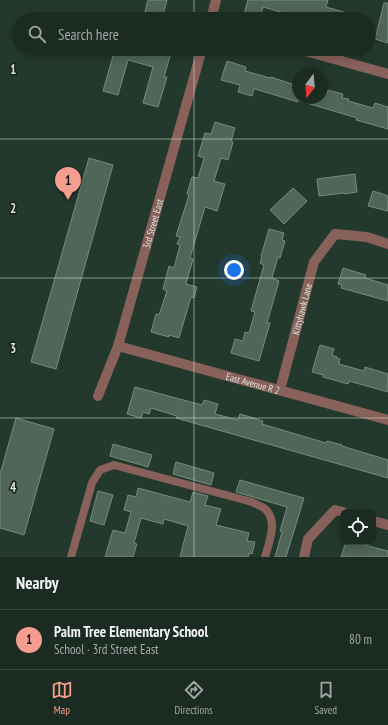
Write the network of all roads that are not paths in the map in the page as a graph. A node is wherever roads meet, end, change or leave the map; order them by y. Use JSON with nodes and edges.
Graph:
{"nodes":[{"id":1,"x":216,"y":0,"type":"edge"},
{"id":2,"x":213,"y":12,"type":"edge"},
{"id":3,"x":200,"y":56,"type":"edge"},
{"id":4,"x":323,"y":56,"type":"edge"},
{"id":5,"x":388,"y":74,"type":"edge"},
{"id":6,"x":388,"y":244,"type":"edge"},
{"id":7,"x":118,"y":346,"type":"junction"},
{"id":8,"x":280,"y":390,"type":"junction"},
{"id":9,"x":98,"y":396,"type":"dead end"},
{"id":10,"x":388,"y":420,"type":"edge"},
{"id":11,"x":340,"y":511,"type":"edge"},
{"id":12,"x":376,"y":522,"type":"edge"},
{"id":13,"x":388,"y":525,"type":"edge"},
{"id":14,"x":71,"y":557,"type":"edge"},
{"id":15,"x":265,"y":557,"type":"edge"},
{"id":16,"x":304,"y":557,"type":"edge"}],
"edges":[{"from":1,"to":2,"type":"street"},
{"from":3,"to":7,"type":"street","name":"3rd Street East"},
{"from":4,"to":5,"type":"street"},
{"from":6,"to":8,"type":"street","name":"Kittyhawk Lane"},
{"from":7,"to":8,"type":"street","name":"East Avenue R 2"},
{"from":7,"to":9,"type":"street","name":"3rd Street East"},
{"from":8,"to":10,"type":"street","name":"East Avenue R 2"},
{"from":11,"to":16,"type":"street"},
{"from":12,"to":13,"type":"street"},
{"from":14,"to":15,"type":"lane"}]}
